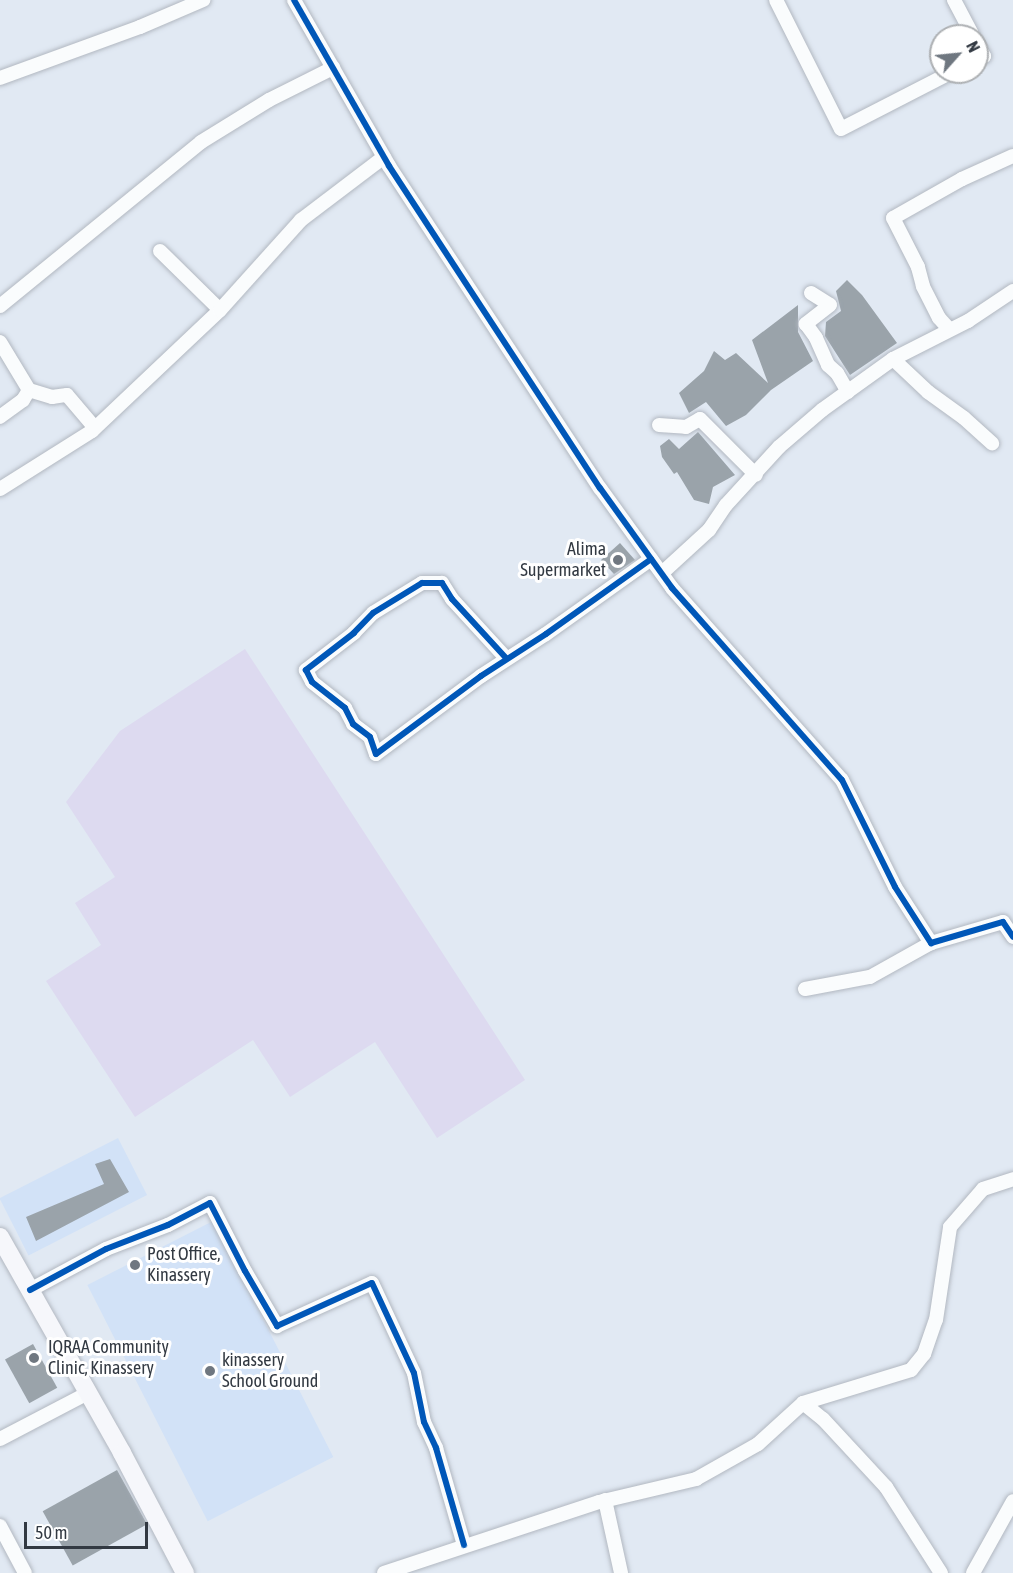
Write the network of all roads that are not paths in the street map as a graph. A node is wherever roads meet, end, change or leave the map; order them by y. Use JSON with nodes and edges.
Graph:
{"nodes":[{"id":1,"x":203,"y":0,"type":"edge"},
{"id":2,"x":294,"y":0,"type":"edge"},
{"id":3,"x":777,"y":0,"type":"edge"},
{"id":4,"x":954,"y":0,"type":"edge"},
{"id":5,"x":967,"y":24,"type":"edge"},
{"id":6,"x":333,"y":68,"type":"junction"},
{"id":7,"x":0,"y":78,"type":"edge"},
{"id":8,"x":929,"y":84,"type":"edge"},
{"id":9,"x":1013,"y":156,"type":"edge"},
{"id":10,"x":384,"y":157,"type":"junction"},
{"id":11,"x":160,"y":251,"type":"dead end"},
{"id":12,"x":1013,"y":291,"type":"edge"},
{"id":13,"x":811,"y":293,"type":"dead end"},
{"id":14,"x":0,"y":306,"type":"edge"},
{"id":15,"x":220,"y":310,"type":"junction"},
{"id":16,"x":950,"y":329,"type":"junction"},
{"id":17,"x":0,"y":342,"type":"edge"},
{"id":18,"x":893,"y":359,"type":"junction"},
{"id":19,"x":29,"y":390,"type":"junction"},
{"id":20,"x":848,"y":392,"type":"junction"},
{"id":21,"x":0,"y":417,"type":"edge"},
{"id":22,"x":659,"y":425,"type":"dead end"},
{"id":23,"x":95,"y":428,"type":"junction"},
{"id":24,"x":992,"y":443,"type":"dead end"},
{"id":25,"x":756,"y":475,"type":"junction"},
{"id":26,"x":0,"y":489,"type":"edge"},
{"id":27,"x":651,"y":559,"type":"junction"},
{"id":28,"x":662,"y":573,"type":"junction"},
{"id":29,"x":506,"y":658,"type":"junction"},
{"id":30,"x":1013,"y":937,"type":"edge"},
{"id":31,"x":931,"y":942,"type":"junction"},
{"id":32,"x":805,"y":989,"type":"dead end"},
{"id":33,"x":1013,"y":1179,"type":"edge"},
{"id":34,"x":0,"y":1238,"type":"edge"},
{"id":35,"x":30,"y":1290,"type":"junction"},
{"id":36,"x":88,"y":1393,"type":"junction"},
{"id":37,"x":803,"y":1403,"type":"junction"},
{"id":38,"x":0,"y":1439,"type":"edge"},
{"id":39,"x":605,"y":1500,"type":"junction"},
{"id":40,"x":1013,"y":1501,"type":"edge"},
{"id":41,"x":0,"y":1526,"type":"edge"},
{"id":42,"x":464,"y":1545,"type":"junction"},
{"id":43,"x":6,"y":1550,"type":"edge"},
{"id":44,"x":25,"y":1573,"type":"edge"},
{"id":45,"x":185,"y":1573,"type":"edge"},
{"id":46,"x":384,"y":1573,"type":"edge"},
{"id":47,"x":621,"y":1573,"type":"edge"},
{"id":48,"x":941,"y":1573,"type":"edge"},
{"id":49,"x":973,"y":1573,"type":"edge"}],
"edges":[{"from":1,"to":7,"type":"street"},
{"from":2,"to":6,"type":"street"},
{"from":3,"to":8,"type":"street"},
{"from":4,"to":5,"type":"street"},
{"from":6,"to":10,"type":"street"},
{"from":6,"to":14,"type":"street"},
{"from":9,"to":16,"type":"street"},
{"from":10,"to":15,"type":"street"},
{"from":10,"to":27,"type":"street"},
{"from":11,"to":15,"type":"street"},
{"from":12,"to":16,"type":"street"},
{"from":13,"to":20,"type":"street"},
{"from":15,"to":23,"type":"street"},
{"from":16,"to":18,"type":"street"},
{"from":17,"to":19,"type":"street"},
{"from":18,"to":20,"type":"street"},
{"from":18,"to":24,"type":"street"},
{"from":19,"to":21,"type":"street"},
{"from":19,"to":23,"type":"street"},
{"from":20,"to":25,"type":"street"},
{"from":22,"to":25,"type":"street"},
{"from":23,"to":26,"type":"street"},
{"from":25,"to":28,"type":"street"},
{"from":27,"to":28,"type":"street"},
{"from":27,"to":29,"type":"street"},
{"from":28,"to":31,"type":"street"},
{"from":29,"to":29,"type":"street"},
{"from":30,"to":31,"type":"street"},
{"from":31,"to":32,"type":"street"},
{"from":33,"to":37,"type":"street"},
{"from":34,"to":35,"type":"main road"},
{"from":35,"to":36,"type":"main road"},
{"from":35,"to":42,"type":"street"},
{"from":36,"to":38,"type":"street"},
{"from":36,"to":45,"type":"main road"},
{"from":37,"to":39,"type":"street"},
{"from":37,"to":48,"type":"street"},
{"from":39,"to":42,"type":"street"},
{"from":39,"to":47,"type":"street"},
{"from":40,"to":49,"type":"street"},
{"from":41,"to":43,"type":"street"},
{"from":42,"to":46,"type":"street"},
{"from":43,"to":44,"type":"street"}]}
